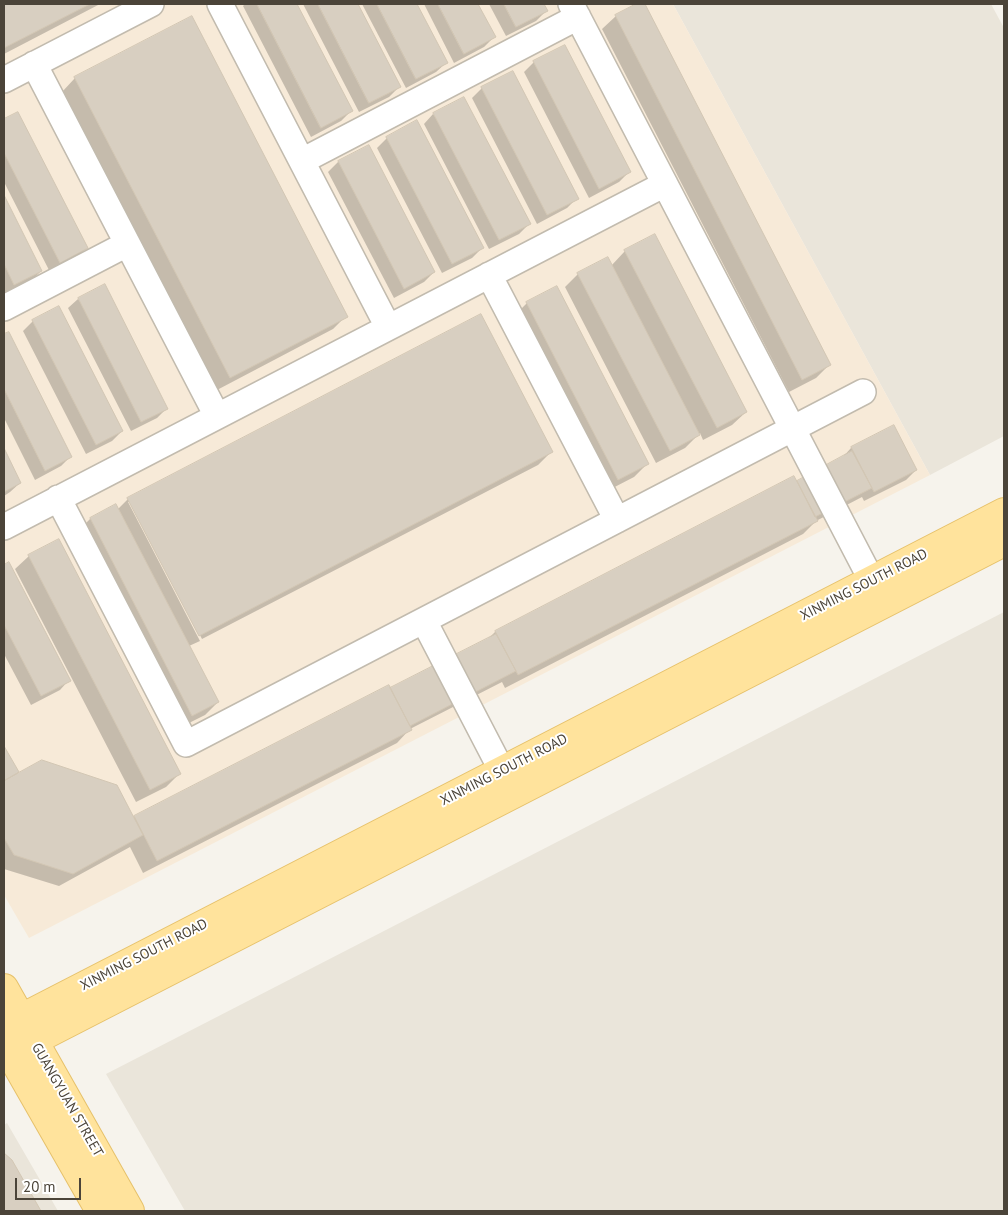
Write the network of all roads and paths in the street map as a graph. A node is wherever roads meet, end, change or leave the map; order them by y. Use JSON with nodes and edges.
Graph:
{"nodes":[{"id":1,"x":151,"y":4,"type":"edge"},
{"id":2,"x":220,"y":4,"type":"edge"},
{"id":3,"x":574,"y":10,"type":"edge"},
{"id":4,"x":34,"y":64,"type":"junction"},
{"id":5,"x":4,"y":80,"type":"edge"},
{"id":6,"x":302,"y":161,"type":"junction"},
{"id":7,"x":665,"y":184,"type":"junction"},
{"id":8,"x":127,"y":244,"type":"junction"},
{"id":9,"x":489,"y":275,"type":"junction"},
{"id":10,"x":4,"y":308,"type":"edge"},
{"id":11,"x":388,"y":327,"type":"junction"},
{"id":12,"x":863,"y":392,"type":"dead end"},
{"id":13,"x":217,"y":416,"type":"junction"},
{"id":14,"x":793,"y":429,"type":"junction"},
{"id":15,"x":58,"y":498,"type":"junction"},
{"id":16,"x":1004,"y":512,"type":"edge"},
{"id":17,"x":617,"y":520,"type":"junction"},
{"id":18,"x":4,"y":527,"type":"edge"},
{"id":19,"x":1004,"y":542,"type":"edge"},
{"id":20,"x":872,"y":581,"type":"junction"},
{"id":21,"x":424,"y":620,"type":"junction"},
{"id":22,"x":502,"y":771,"type":"junction"},
{"id":23,"x":4,"y":988,"type":"edge"},
{"id":24,"x":12,"y":1022,"type":"edge"},
{"id":25,"x":34,"y":1041,"type":"junction"},
{"id":26,"x":6,"y":1051,"type":"edge"},
{"id":27,"x":100,"y":1211,"type":"edge"},
{"id":28,"x":130,"y":1211,"type":"edge"}],
"edges":[{"from":1,"to":4,"type":"lane"},
{"from":2,"to":6,"type":"lane"},
{"from":3,"to":6,"type":"lane"},
{"from":3,"to":7,"type":"lane"},
{"from":4,"to":5,"type":"lane"},
{"from":4,"to":8,"type":"lane"},
{"from":6,"to":11,"type":"lane"},
{"from":7,"to":9,"type":"lane"},
{"from":7,"to":14,"type":"lane"},
{"from":8,"to":10,"type":"lane"},
{"from":8,"to":13,"type":"lane"},
{"from":9,"to":11,"type":"lane"},
{"from":9,"to":17,"type":"lane"},
{"from":11,"to":13,"type":"lane"},
{"from":12,"to":14,"type":"lane"},
{"from":13,"to":15,"type":"lane"},
{"from":14,"to":17,"type":"lane"},
{"from":14,"to":20,"type":"lane"},
{"from":15,"to":18,"type":"lane"},
{"from":15,"to":21,"type":"lane"},
{"from":16,"to":20,"type":"main road","name":"XINMING SOUTH ROAD"},
{"from":17,"to":21,"type":"lane"},
{"from":19,"to":25,"type":"main road","name":"XINMING SOUTH ROAD"},
{"from":20,"to":22,"type":"main road","name":"XINMING SOUTH ROAD"},
{"from":21,"to":22,"type":"lane"},
{"from":22,"to":24,"type":"main road","name":"XINMING SOUTH ROAD"},
{"from":23,"to":24,"type":"main road","name":"GUANGYUAN STREET"},
{"from":24,"to":25,"type":"main road","name":"GUANGYUAN STREET"},
{"from":25,"to":26,"type":"main road","name":"XINMING SOUTH ROAD"},
{"from":25,"to":28,"type":"main road","name":"GUANGYUAN STREET"},
{"from":26,"to":27,"type":"main road","name":"GUANGYUAN STREET"}]}
